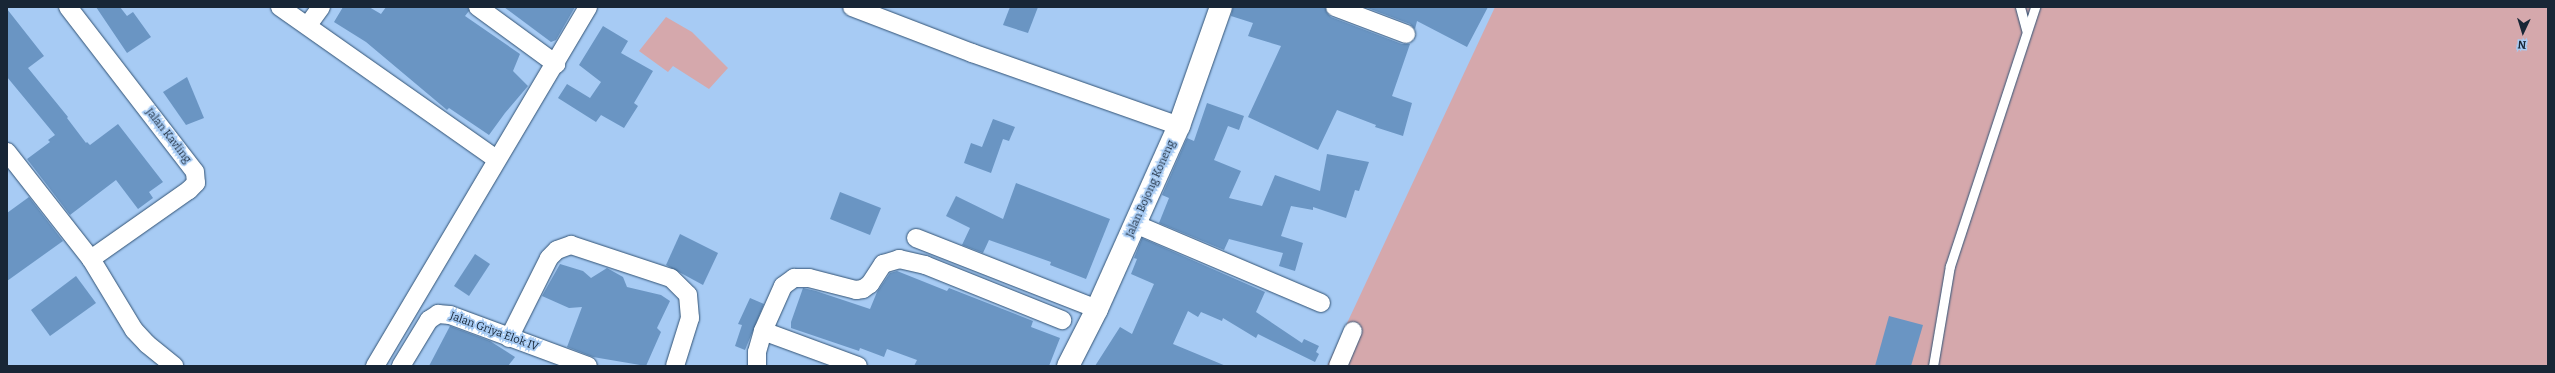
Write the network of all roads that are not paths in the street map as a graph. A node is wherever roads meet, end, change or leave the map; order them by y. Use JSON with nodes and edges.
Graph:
{"nodes":[{"id":1,"x":68,"y":7,"type":"edge"},
{"id":2,"x":280,"y":7,"type":"edge"},
{"id":3,"x":321,"y":7,"type":"edge"},
{"id":4,"x":478,"y":7,"type":"edge"},
{"id":5,"x":588,"y":7,"type":"edge"},
{"id":6,"x":852,"y":7,"type":"edge"},
{"id":7,"x":1221,"y":7,"type":"edge"},
{"id":8,"x":1335,"y":7,"type":"edge"},
{"id":9,"x":2020,"y":7,"type":"edge"},
{"id":10,"x":2035,"y":7,"type":"edge"},
{"id":11,"x":308,"y":25,"type":"junction"},
{"id":12,"x":2026,"y":29,"type":"junction"},
{"id":13,"x":1406,"y":34,"type":"dead end"},
{"id":14,"x":556,"y":64,"type":"junction"},
{"id":15,"x":1179,"y":126,"type":"junction"},
{"id":16,"x":7,"y":152,"type":"edge"},
{"id":17,"x":496,"y":160,"type":"junction"},
{"id":18,"x":1135,"y":224,"type":"junction"},
{"id":19,"x":916,"y":238,"type":"dead end"},
{"id":20,"x":91,"y":259,"type":"junction"},
{"id":21,"x":1321,"y":303,"type":"dead end"},
{"id":22,"x":1097,"y":309,"type":"junction"},
{"id":23,"x":1062,"y":320,"type":"dead end"},
{"id":24,"x":763,"y":331,"type":"junction"},
{"id":25,"x":1353,"y":331,"type":"dead end"},
{"id":26,"x":509,"y":338,"type":"junction"},
{"id":27,"x":174,"y":366,"type":"edge"},
{"id":28,"x":375,"y":366,"type":"edge"},
{"id":29,"x":400,"y":366,"type":"edge"},
{"id":30,"x":588,"y":366,"type":"edge"},
{"id":31,"x":675,"y":366,"type":"edge"},
{"id":32,"x":757,"y":366,"type":"edge"},
{"id":33,"x":858,"y":366,"type":"edge"},
{"id":34,"x":1068,"y":366,"type":"edge"},
{"id":35,"x":1338,"y":366,"type":"edge"},
{"id":36,"x":1933,"y":366,"type":"edge"}],
"edges":[{"from":1,"to":20,"type":"street","name":"Jalan Kavling"},
{"from":2,"to":11,"type":"street"},
{"from":3,"to":11,"type":"street"},
{"from":4,"to":14,"type":"street"},
{"from":5,"to":14,"type":"street"},
{"from":6,"to":15,"type":"street"},
{"from":7,"to":15,"type":"street","name":"Jalan Bojong Koneng"},
{"from":8,"to":13,"type":"street"},
{"from":9,"to":12,"type":"lane"},
{"from":10,"to":12,"type":"lane"},
{"from":11,"to":17,"type":"street"},
{"from":12,"to":36,"type":"lane"},
{"from":14,"to":17,"type":"street"},
{"from":15,"to":18,"type":"street","name":"Jalan Bojong Koneng"},
{"from":16,"to":20,"type":"street"},
{"from":17,"to":28,"type":"street"},
{"from":18,"to":21,"type":"street"},
{"from":18,"to":22,"type":"street","name":"Jalan Bojong Koneng"},
{"from":19,"to":22,"type":"street"},
{"from":20,"to":27,"type":"street"},
{"from":22,"to":34,"type":"street","name":"Jalan Bojong Koneng"},
{"from":23,"to":24,"type":"street"},
{"from":24,"to":32,"type":"street"},
{"from":24,"to":33,"type":"street"},
{"from":25,"to":35,"type":"street"},
{"from":26,"to":29,"type":"street","name":"Jalan Griya Elok IV"},
{"from":26,"to":30,"type":"street","name":"Jalan Griya Elok IV"},
{"from":26,"to":31,"type":"street"}]}
